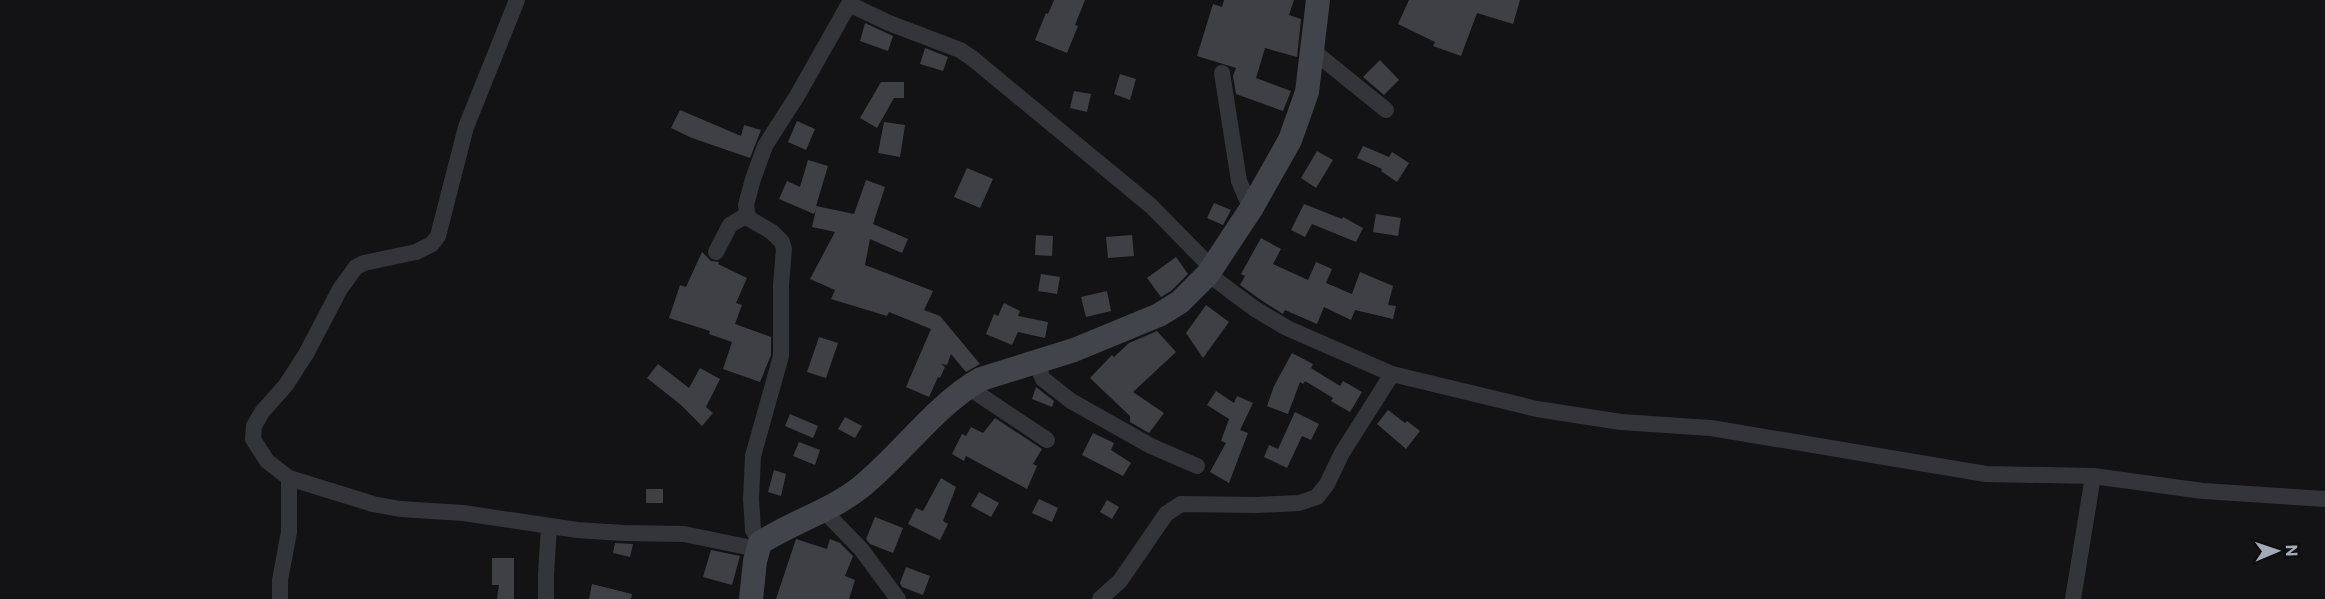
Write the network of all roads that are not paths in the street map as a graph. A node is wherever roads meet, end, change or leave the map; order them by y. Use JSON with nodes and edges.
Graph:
{"nodes":[{"id":1,"x":517,"y":0,"type":"edge"},
{"id":2,"x":1318,"y":0,"type":"edge"},
{"id":3,"x":847,"y":1,"type":"edge"},
{"id":4,"x":1312,"y":50,"type":"junction"},
{"id":5,"x":1222,"y":73,"type":"dead end"},
{"id":6,"x":1386,"y":110,"type":"dead end"},
{"id":7,"x":1251,"y":209,"type":"junction"},
{"id":8,"x":747,"y":215,"type":"junction"},
{"id":9,"x":716,"y":252,"type":"dead end"},
{"id":10,"x":1210,"y":271,"type":"junction"},
{"id":11,"x":1039,"y":360,"type":"junction"},
{"id":12,"x":1392,"y":374,"type":"junction"},
{"id":13,"x":968,"y":387,"type":"junction"},
{"id":14,"x":1047,"y":440,"type":"dead end"},
{"id":15,"x":1197,"y":466,"type":"dead end"},
{"id":16,"x":2093,"y":476,"type":"junction"},
{"id":17,"x":288,"y":478,"type":"junction"},
{"id":18,"x":2325,"y":499,"type":"edge"},
{"id":19,"x":822,"y":510,"type":"junction"},
{"id":20,"x":549,"y":526,"type":"junction"},
{"id":21,"x":758,"y":546,"type":"junction"},
{"id":22,"x":280,"y":599,"type":"edge"},
{"id":23,"x":546,"y":599,"type":"edge"},
{"id":24,"x":751,"y":599,"type":"edge"},
{"id":25,"x":898,"y":599,"type":"edge"},
{"id":26,"x":1100,"y":599,"type":"edge"},
{"id":27,"x":2073,"y":599,"type":"edge"}],
"edges":[{"from":1,"to":17,"type":"street"},
{"from":2,"to":4,"type":"street"},
{"from":3,"to":8,"type":"street"},
{"from":3,"to":10,"type":"street"},
{"from":4,"to":6,"type":"street"},
{"from":4,"to":7,"type":"street"},
{"from":5,"to":7,"type":"street"},
{"from":7,"to":10,"type":"street"},
{"from":8,"to":9,"type":"street"},
{"from":8,"to":21,"type":"street"},
{"from":10,"to":11,"type":"street"},
{"from":10,"to":12,"type":"street"},
{"from":11,"to":13,"type":"street"},
{"from":11,"to":15,"type":"street"},
{"from":12,"to":16,"type":"street"},
{"from":12,"to":26,"type":"street"},
{"from":13,"to":14,"type":"street"},
{"from":13,"to":19,"type":"street"},
{"from":16,"to":18,"type":"street"},
{"from":16,"to":27,"type":"street"},
{"from":17,"to":20,"type":"street"},
{"from":17,"to":22,"type":"street"},
{"from":19,"to":21,"type":"street"},
{"from":19,"to":25,"type":"street"},
{"from":20,"to":21,"type":"street"},
{"from":20,"to":23,"type":"street"},
{"from":21,"to":24,"type":"street"}]}
